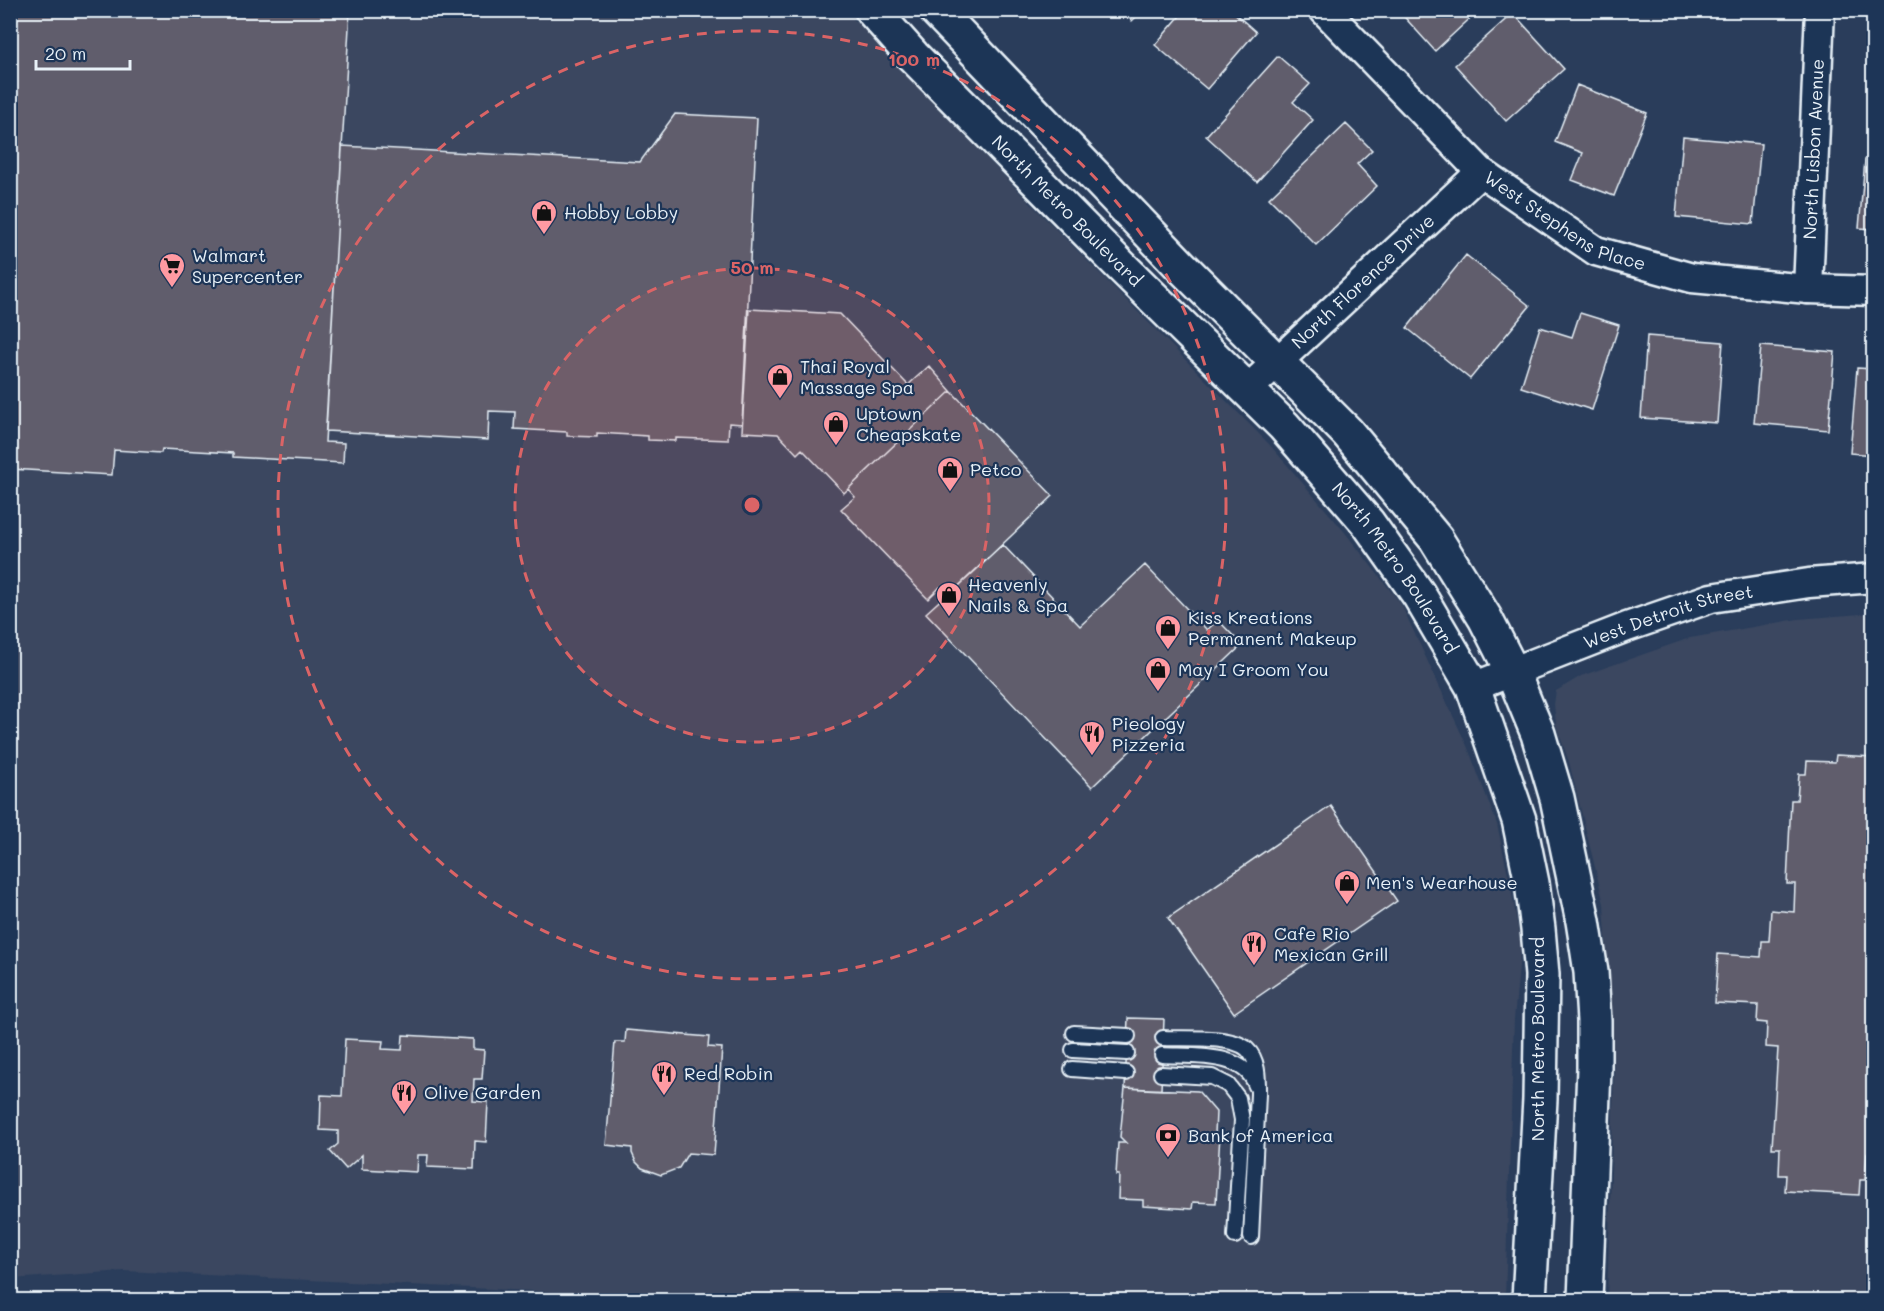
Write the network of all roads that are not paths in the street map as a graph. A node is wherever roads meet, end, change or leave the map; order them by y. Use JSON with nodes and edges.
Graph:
{"nodes":[{"id":1,"x":872,"y":10,"type":"edge"},
{"id":2,"x":936,"y":10,"type":"edge"},
{"id":3,"x":1324,"y":10,"type":"edge"},
{"id":4,"x":1820,"y":10,"type":"edge"},
{"id":5,"x":1481,"y":172,"type":"junction"},
{"id":6,"x":1808,"y":289,"type":"junction"},
{"id":7,"x":1874,"y":291,"type":"edge"},
{"id":8,"x":1277,"y":362,"type":"junction"},
{"id":9,"x":1247,"y":390,"type":"junction"},
{"id":10,"x":1874,"y":578,"type":"edge"},
{"id":11,"x":1512,"y":671,"type":"junction"},
{"id":12,"x":1473,"y":687,"type":"junction"},
{"id":13,"x":1074,"y":1033,"type":"dead end"},
{"id":14,"x":1128,"y":1036,"type":"dead end"},
{"id":15,"x":1163,"y":1038,"type":"dead end"},
{"id":16,"x":1073,"y":1050,"type":"dead end"},
{"id":17,"x":1127,"y":1053,"type":"dead end"},
{"id":18,"x":1162,"y":1055,"type":"dead end"},
{"id":19,"x":1072,"y":1069,"type":"dead end"},
{"id":20,"x":1126,"y":1072,"type":"dead end"},
{"id":21,"x":1161,"y":1074,"type":"dead end"},
{"id":22,"x":1258,"y":1094,"type":"junction"},
{"id":23,"x":1235,"y":1236,"type":"dead end"},
{"id":24,"x":1251,"y":1237,"type":"dead end"},
{"id":25,"x":1529,"y":1300,"type":"edge"},
{"id":26,"x":1585,"y":1300,"type":"edge"}],
"edges":[{"from":1,"to":9,"type":"street","name":"North Metro Boulevard"},
{"from":2,"to":8,"type":"street"},
{"from":3,"to":5,"type":"street","name":"West Stephens Place"},
{"from":4,"to":6,"type":"street","name":"North Lisbon Avenue"},
{"from":5,"to":6,"type":"street","name":"West Stephens Place"},
{"from":5,"to":8,"type":"street","name":"North Florence Drive"},
{"from":6,"to":7,"type":"street","name":"West Stephens Place"},
{"from":8,"to":9,"type":"street","name":"North Florence Drive"},
{"from":8,"to":11,"type":"street"},
{"from":9,"to":12,"type":"street","name":"North Metro Boulevard"},
{"from":10,"to":11,"type":"street","name":"West Detroit Street"},
{"from":11,"to":12,"type":"street","name":"West Detroit Street"},
{"from":11,"to":26,"type":"street"},
{"from":12,"to":25,"type":"street","name":"North Metro Boulevard"},
{"from":13,"to":14,"type":"lane"},
{"from":15,"to":22,"type":"lane"},
{"from":16,"to":17,"type":"lane"},
{"from":18,"to":22,"type":"lane"},
{"from":19,"to":20,"type":"lane"},
{"from":21,"to":23,"type":"lane"},
{"from":22,"to":24,"type":"lane"}]}
